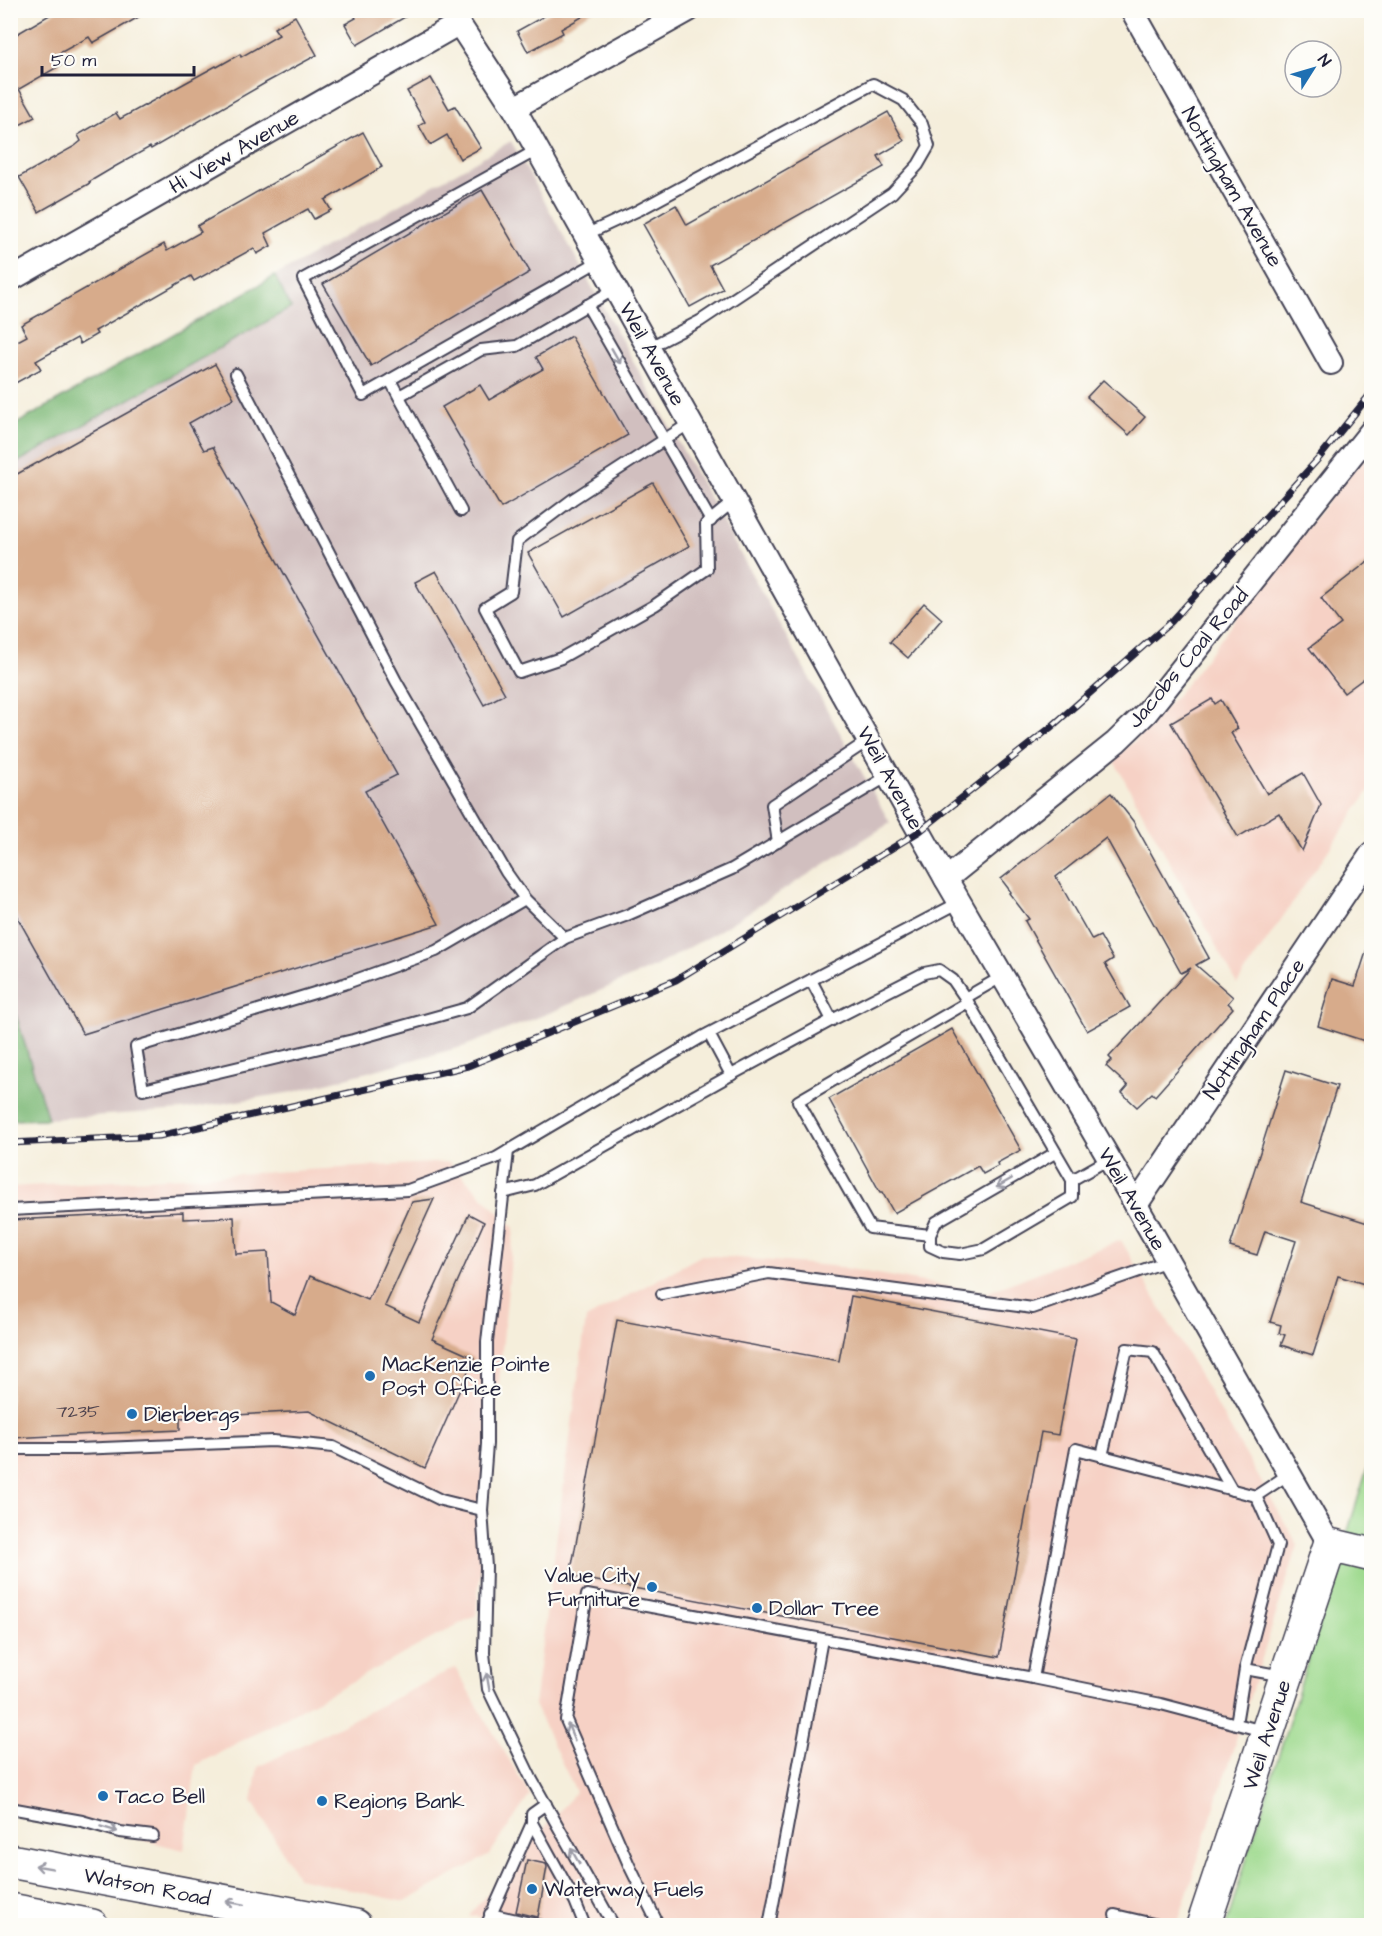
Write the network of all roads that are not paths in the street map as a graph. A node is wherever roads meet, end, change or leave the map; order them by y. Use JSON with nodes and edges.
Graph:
{"nodes":[{"id":1,"x":689,"y":10,"type":"edge"},
{"id":2,"x":1132,"y":10,"type":"edge"},
{"id":3,"x":454,"y":17,"type":"edge"},
{"id":4,"x":514,"y":108,"type":"junction"},
{"id":5,"x":537,"y":150,"type":"junction"},
{"id":6,"x":585,"y":235,"type":"junction"},
{"id":7,"x":599,"y":261,"type":"junction"},
{"id":8,"x":10,"y":280,"type":"edge"},
{"id":9,"x":615,"y":289,"type":"junction"},
{"id":10,"x":587,"y":305,"type":"junction"},
{"id":11,"x":648,"y":348,"type":"junction"},
{"id":12,"x":1331,"y":363,"type":"dead end"},
{"id":13,"x":236,"y":374,"type":"dead end"},
{"id":14,"x":390,"y":380,"type":"junction"},
{"id":15,"x":399,"y":396,"type":"junction"},
{"id":16,"x":690,"y":423,"type":"junction"},
{"id":17,"x":1371,"y":432,"type":"edge"},
{"id":18,"x":665,"y":441,"type":"junction"},
{"id":19,"x":734,"y":501,"type":"junction"},
{"id":20,"x":461,"y":511,"type":"dead end"},
{"id":21,"x":711,"y":521,"type":"junction"},
{"id":22,"x":869,"y":740,"type":"junction"},
{"id":23,"x":888,"y":776,"type":"junction"},
{"id":24,"x":778,"y":842,"type":"junction"},
{"id":25,"x":1371,"y":853,"type":"edge"},
{"id":26,"x":946,"y":879,"type":"junction"},
{"id":27,"x":525,"y":899,"type":"junction"},
{"id":28,"x":960,"y":902,"type":"junction"},
{"id":29,"x":565,"y":938,"type":"junction"},
{"id":30,"x":1003,"y":976,"type":"junction"},
{"id":31,"x":811,"y":980,"type":"junction"},
{"id":32,"x":966,"y":1000,"type":"junction"},
{"id":33,"x":832,"y":1020,"type":"junction"},
{"id":34,"x":709,"y":1034,"type":"junction"},
{"id":35,"x":731,"y":1075,"type":"junction"},
{"id":36,"x":508,"y":1151,"type":"junction"},
{"id":37,"x":1055,"y":1154,"type":"junction"},
{"id":38,"x":1109,"y":1159,"type":"junction"},
{"id":39,"x":1072,"y":1180,"type":"junction"},
{"id":40,"x":503,"y":1193,"type":"junction"},
{"id":41,"x":1136,"y":1205,"type":"junction"},
{"id":42,"x":10,"y":1210,"type":"edge"},
{"id":43,"x":930,"y":1236,"type":"junction"},
{"id":44,"x":1168,"y":1261,"type":"junction"},
{"id":45,"x":662,"y":1294,"type":"dead end"},
{"id":46,"x":10,"y":1449,"type":"edge"},
{"id":47,"x":1102,"y":1456,"type":"junction"},
{"id":48,"x":1289,"y":1474,"type":"junction"},
{"id":49,"x":1232,"y":1490,"type":"junction"},
{"id":50,"x":1256,"y":1496,"type":"junction"},
{"id":51,"x":482,"y":1510,"type":"junction"},
{"id":52,"x":1330,"y":1545,"type":"junction"},
{"id":53,"x":1371,"y":1555,"type":"edge"},
{"id":54,"x":822,"y":1639,"type":"junction"},
{"id":55,"x":1245,"y":1669,"type":"junction"},
{"id":56,"x":1033,"y":1677,"type":"junction"},
{"id":57,"x":1286,"y":1677,"type":"junction"},
{"id":58,"x":1236,"y":1724,"type":"junction"},
{"id":59,"x":1268,"y":1733,"type":"junction"},
{"id":60,"x":546,"y":1804,"type":"junction"},
{"id":61,"x":10,"y":1808,"type":"edge"},
{"id":62,"x":532,"y":1823,"type":"junction"},
{"id":63,"x":153,"y":1836,"type":"dead end"},
{"id":64,"x":10,"y":1861,"type":"edge"},
{"id":65,"x":594,"y":1890,"type":"junction"},
{"id":66,"x":575,"y":1901,"type":"junction"},
{"id":67,"x":10,"y":1910,"type":"edge"},
{"id":68,"x":490,"y":1914,"type":"junction"},
{"id":69,"x":1115,"y":1915,"type":"dead end"},
{"id":70,"x":55,"y":1922,"type":"edge"},
{"id":71,"x":1158,"y":1924,"type":"edge"},
{"id":72,"x":92,"y":1926,"type":"edge"},
{"id":73,"x":355,"y":1926,"type":"edge"},
{"id":74,"x":486,"y":1926,"type":"edge"},
{"id":75,"x":543,"y":1926,"type":"edge"},
{"id":76,"x":585,"y":1926,"type":"edge"},
{"id":77,"x":614,"y":1926,"type":"edge"},
{"id":78,"x":658,"y":1926,"type":"edge"},
{"id":79,"x":769,"y":1926,"type":"edge"},
{"id":80,"x":1203,"y":1926,"type":"edge"}],
"edges":[{"from":1,"to":4,"type":"street"},
{"from":2,"to":12,"type":"street","name":"Nottingham Avenue"},
{"from":3,"to":4,"type":"street","name":"Weil Avenue"},
{"from":3,"to":8,"type":"street","name":"Hi View Avenue"},
{"from":4,"to":5,"type":"street","name":"Weil Avenue"},
{"from":5,"to":6,"type":"street","name":"Weil Avenue"},
{"from":5,"to":14,"type":"lane"},
{"from":6,"to":7,"type":"street","name":"Weil Avenue"},
{"from":6,"to":11,"type":"lane"},
{"from":7,"to":9,"type":"street","name":"Weil Avenue"},
{"from":7,"to":14,"type":"lane"},
{"from":9,"to":10,"type":"lane"},
{"from":9,"to":11,"type":"street","name":"Weil Avenue"},
{"from":10,"to":15,"type":"lane"},
{"from":10,"to":18,"type":"lane","one_way":true},
{"from":11,"to":16,"type":"street","name":"Weil Avenue"},
{"from":13,"to":27,"type":"lane"},
{"from":14,"to":15,"type":"lane"},
{"from":15,"to":20,"type":"lane"},
{"from":16,"to":18,"type":"lane"},
{"from":16,"to":19,"type":"street","name":"Weil Avenue"},
{"from":17,"to":26,"type":"street","name":"Jacobs Coal Road"},
{"from":18,"to":21,"type":"lane"},
{"from":18,"to":21,"type":"lane"},
{"from":19,"to":21,"type":"lane"},
{"from":19,"to":22,"type":"street","name":"Weil Avenue"},
{"from":22,"to":23,"type":"street","name":"Weil Avenue"},
{"from":22,"to":24,"type":"lane"},
{"from":23,"to":24,"type":"lane"},
{"from":23,"to":26,"type":"street","name":"Weil Avenue"},
{"from":24,"to":29,"type":"lane"},
{"from":25,"to":41,"type":"street","name":"Nottingham Place"},
{"from":26,"to":28,"type":"street","name":"Weil Avenue"},
{"from":27,"to":29,"type":"lane"},
{"from":27,"to":29,"type":"lane"},
{"from":28,"to":30,"type":"street","name":"Weil Avenue"},
{"from":28,"to":31,"type":"lane"},
{"from":30,"to":32,"type":"lane"},
{"from":30,"to":38,"type":"street","name":"Weil Avenue"},
{"from":31,"to":33,"type":"lane"},
{"from":31,"to":34,"type":"lane"},
{"from":32,"to":33,"type":"lane"},
{"from":32,"to":37,"type":"lane"},
{"from":32,"to":43,"type":"lane"},
{"from":33,"to":35,"type":"lane"},
{"from":34,"to":35,"type":"lane"},
{"from":34,"to":36,"type":"lane"},
{"from":35,"to":40,"type":"lane"},
{"from":36,"to":40,"type":"lane"},
{"from":36,"to":42,"type":"lane"},
{"from":37,"to":39,"type":"lane"},
{"from":37,"to":43,"type":"lane","one_way":true},
{"from":38,"to":39,"type":"lane"},
{"from":38,"to":41,"type":"street","name":"Weil Avenue"},
{"from":39,"to":43,"type":"lane"},
{"from":40,"to":51,"type":"lane"},
{"from":41,"to":44,"type":"street","name":"Weil Avenue"},
{"from":44,"to":45,"type":"lane"},
{"from":44,"to":48,"type":"street","name":"Weil Avenue"},
{"from":46,"to":51,"type":"lane"},
{"from":47,"to":49,"type":"lane"},
{"from":47,"to":49,"type":"lane"},
{"from":47,"to":56,"type":"lane"},
{"from":48,"to":50,"type":"lane"},
{"from":48,"to":52,"type":"street","name":"Weil Avenue"},
{"from":49,"to":50,"type":"lane"},
{"from":50,"to":55,"type":"lane"},
{"from":60,"to":51,"type":"lane","one_way":true},
{"from":52,"to":53,"type":"main road"},
{"from":52,"to":57,"type":"main road","name":"Weil Avenue"},
{"from":54,"to":56,"type":"lane"},
{"from":78,"to":54,"type":"lane","one_way":true},
{"from":54,"to":79,"type":"lane"},
{"from":55,"to":57,"type":"lane"},
{"from":55,"to":58,"type":"lane"},
{"from":56,"to":58,"type":"lane"},
{"from":57,"to":59,"type":"main road","name":"Weil Avenue"},
{"from":58,"to":59,"type":"lane"},
{"from":59,"to":80,"type":"main road","name":"Weil Avenue"},
{"from":60,"to":62,"type":"lane"},
{"from":65,"to":60,"type":"lane","one_way":true},
{"from":61,"to":63,"type":"lane","one_way":true},
{"from":62,"to":66,"type":"lane"},
{"from":62,"to":68,"type":"lane"},
{"from":73,"to":64,"type":"main road","name":"Watson Road","one_way":true},
{"from":65,"to":66,"type":"lane"},
{"from":65,"to":77,"type":"lane"},
{"from":66,"to":76,"type":"lane"},
{"from":67,"to":70,"type":"main road"},
{"from":68,"to":74,"type":"lane"},
{"from":68,"to":75,"type":"lane"},
{"from":69,"to":71,"type":"lane"},
{"from":70,"to":72,"type":"main road"}]}
